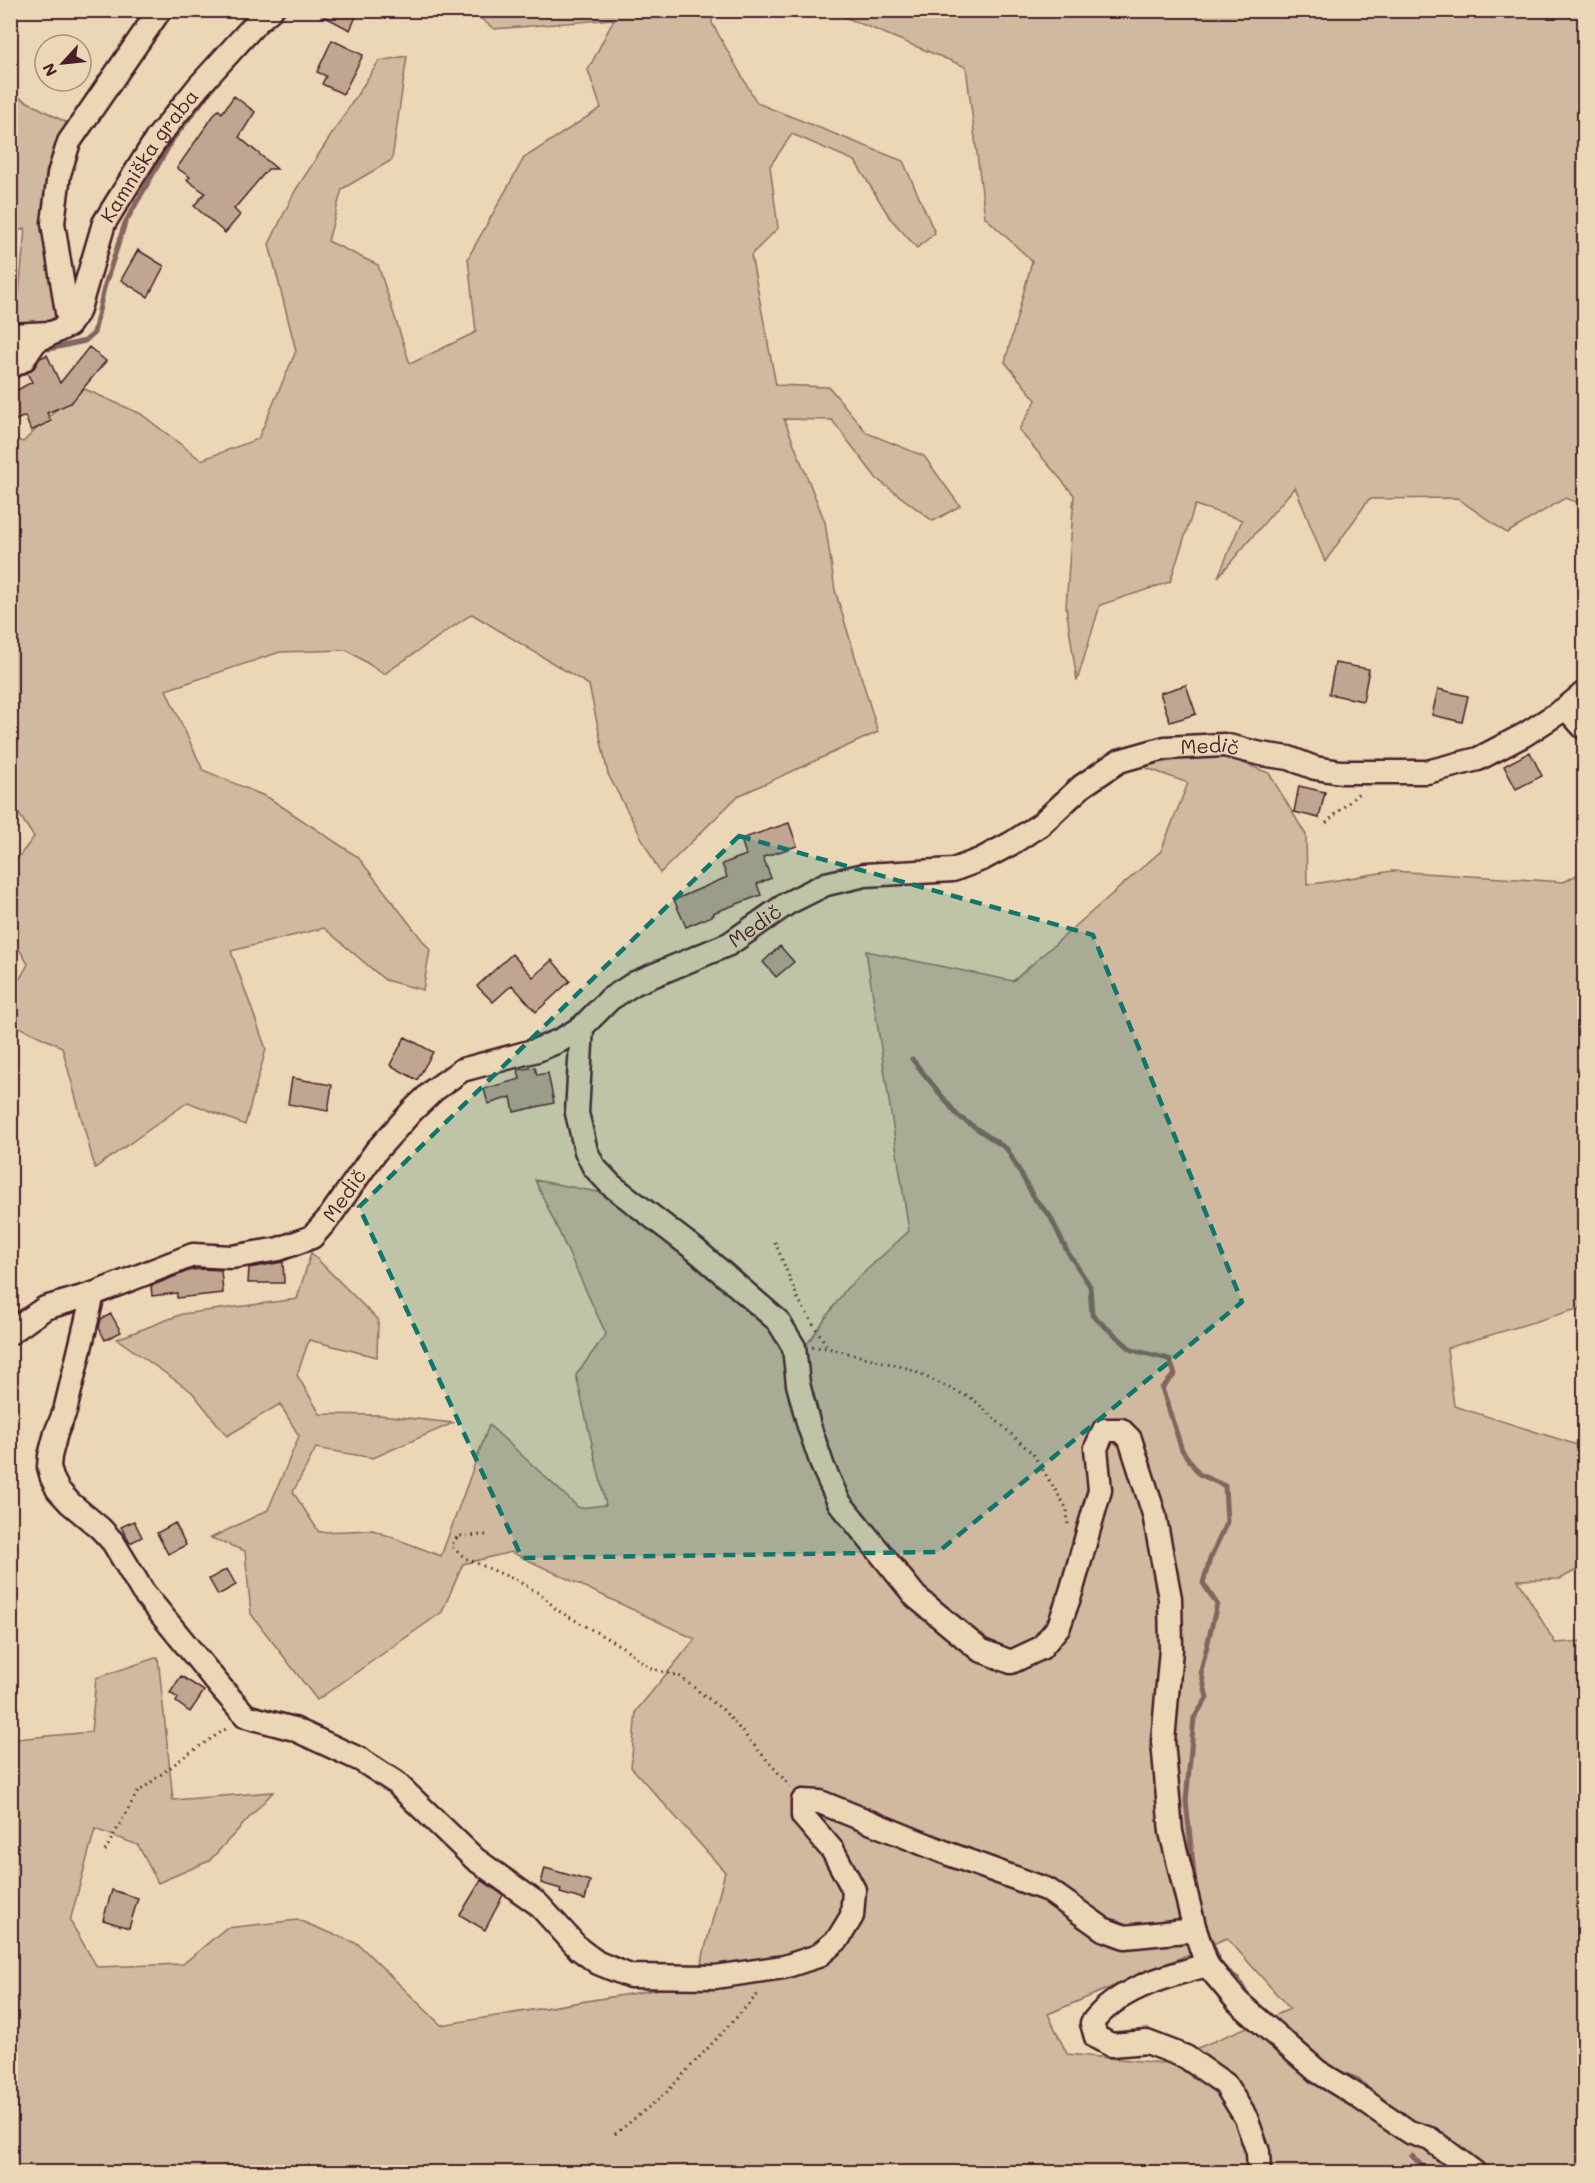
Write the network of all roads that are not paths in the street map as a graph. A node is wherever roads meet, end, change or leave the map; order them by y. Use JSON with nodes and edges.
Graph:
{"nodes":[{"id":1,"x":160,"y":10,"type":"edge"},
{"id":2,"x":271,"y":10,"type":"edge"},
{"id":3,"x":52,"y":333,"type":"junction"},
{"id":4,"x":10,"y":335,"type":"edge"},
{"id":5,"x":17,"y":364,"type":"edge"},
{"id":6,"x":1584,"y":693,"type":"edge"},
{"id":7,"x":1566,"y":708,"type":"junction"},
{"id":8,"x":1584,"y":728,"type":"edge"},
{"id":9,"x":582,"y":1028,"type":"junction"},
{"id":10,"x":93,"y":1294,"type":"junction"},
{"id":11,"x":10,"y":1333,"type":"edge"},
{"id":12,"x":1195,"y":1930,"type":"junction"},
{"id":13,"x":1207,"y":1965,"type":"junction"},
{"id":14,"x":1259,"y":2172,"type":"edge"},
{"id":15,"x":1474,"y":2172,"type":"edge"}],
"edges":[{"from":1,"to":3,"type":"street"},
{"from":2,"to":3,"type":"street","name":"Kamniška graba"},
{"from":3,"to":4,"type":"street"},
{"from":3,"to":5,"type":"street","name":"Kamniška graba"},
{"from":6,"to":7,"type":"street","name":"Medič"},
{"from":7,"to":8,"type":"street"},
{"from":7,"to":9,"type":"street","name":"Medič"},
{"from":9,"to":10,"type":"street","name":"Medič"},
{"from":9,"to":12,"type":"street"},
{"from":10,"to":11,"type":"street","name":"Medič"},
{"from":10,"to":12,"type":"street"},
{"from":12,"to":13,"type":"street"},
{"from":13,"to":14,"type":"street"},
{"from":13,"to":15,"type":"street"}]}
